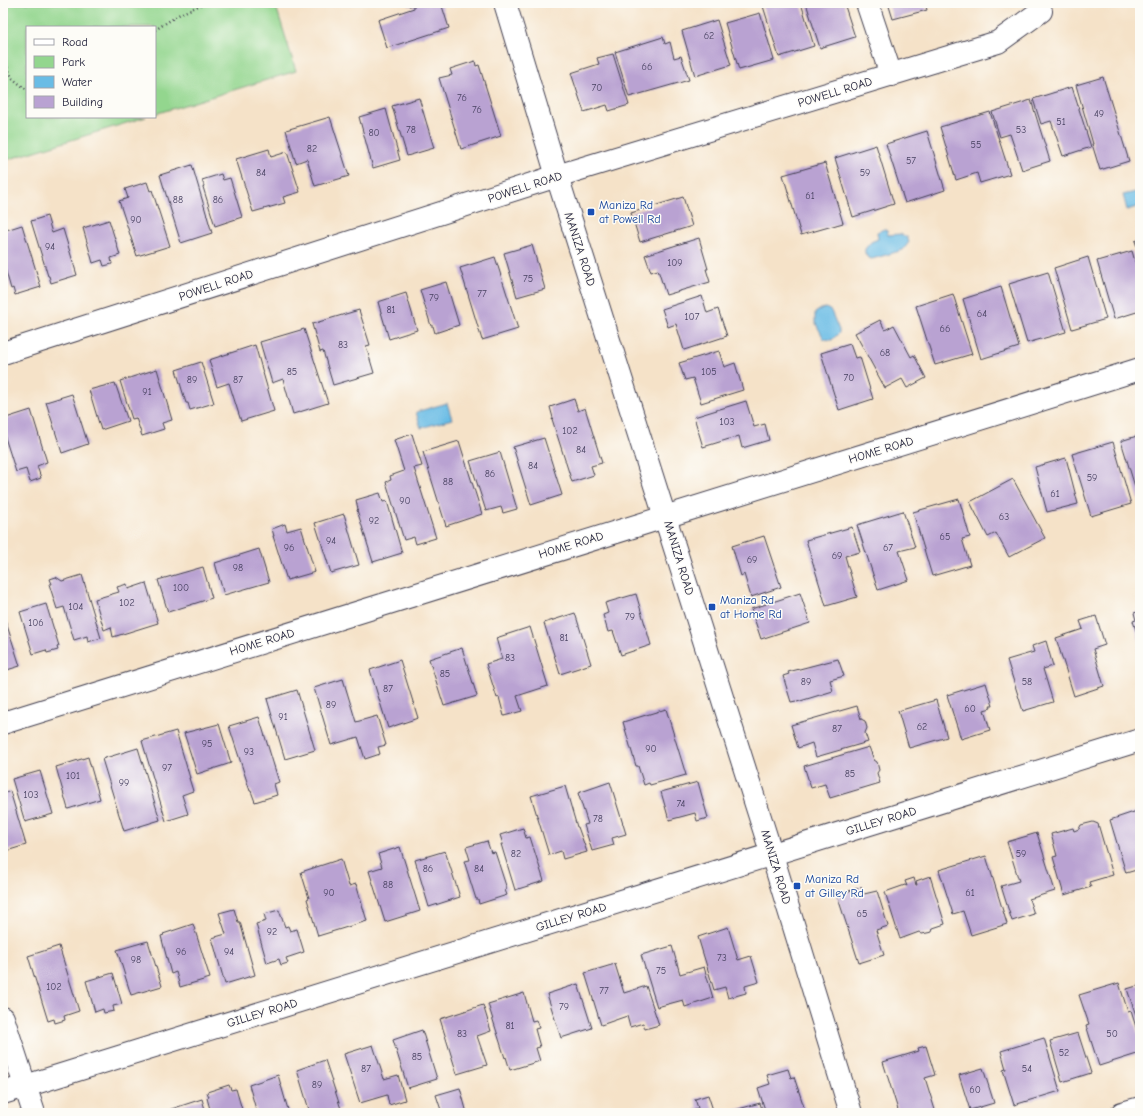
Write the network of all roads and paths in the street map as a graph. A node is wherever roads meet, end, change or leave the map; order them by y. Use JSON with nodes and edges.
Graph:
{"nodes":[{"id":1,"x":205,"y":3,"type":"edge"},
{"id":2,"x":505,"y":3,"type":"edge"},
{"id":3,"x":867,"y":3,"type":"edge"},
{"id":4,"x":1041,"y":11,"type":"dead end"},
{"id":5,"x":156,"y":29,"type":"edge"},
{"id":6,"x":3,"y":56,"type":"edge"},
{"id":7,"x":891,"y":75,"type":"junction"},
{"id":8,"x":26,"y":89,"type":"edge"},
{"id":9,"x":557,"y":176,"type":"junction"},
{"id":10,"x":3,"y":353,"type":"edge"},
{"id":11,"x":1140,"y":369,"type":"edge"},
{"id":12,"x":666,"y":516,"type":"junction"},
{"id":13,"x":3,"y":723,"type":"edge"},
{"id":14,"x":1140,"y":740,"type":"edge"},
{"id":15,"x":772,"y":855,"type":"junction"},
{"id":16,"x":3,"y":1018,"type":"edge"},
{"id":17,"x":25,"y":1086,"type":"junction"},
{"id":18,"x":3,"y":1093,"type":"edge"},
{"id":19,"x":1140,"y":1108,"type":"edge"},
{"id":20,"x":34,"y":1113,"type":"edge"},
{"id":21,"x":851,"y":1113,"type":"edge"},
{"id":22,"x":1122,"y":1113,"type":"edge"}],
"edges":[{"from":1,"to":5,"type":"path"},
{"from":2,"to":9,"type":"street","name":"MANIZA ROAD"},
{"from":3,"to":7,"type":"street"},
{"from":4,"to":7,"type":"street","name":"POWELL ROAD"},
{"from":6,"to":8,"type":"path"},
{"from":7,"to":9,"type":"street","name":"POWELL ROAD"},
{"from":9,"to":10,"type":"street","name":"POWELL ROAD"},
{"from":9,"to":12,"type":"street","name":"MANIZA ROAD"},
{"from":11,"to":12,"type":"street","name":"HOME ROAD"},
{"from":12,"to":13,"type":"street","name":"HOME ROAD"},
{"from":12,"to":15,"type":"street","name":"MANIZA ROAD"},
{"from":14,"to":15,"type":"street","name":"GILLEY ROAD"},
{"from":15,"to":17,"type":"street","name":"GILLEY ROAD"},
{"from":15,"to":21,"type":"street","name":"MANIZA ROAD"},
{"from":16,"to":17,"type":"street"},
{"from":17,"to":18,"type":"street","name":"GILLEY ROAD"},
{"from":17,"to":20,"type":"street"},
{"from":19,"to":22,"type":"street"}]}
